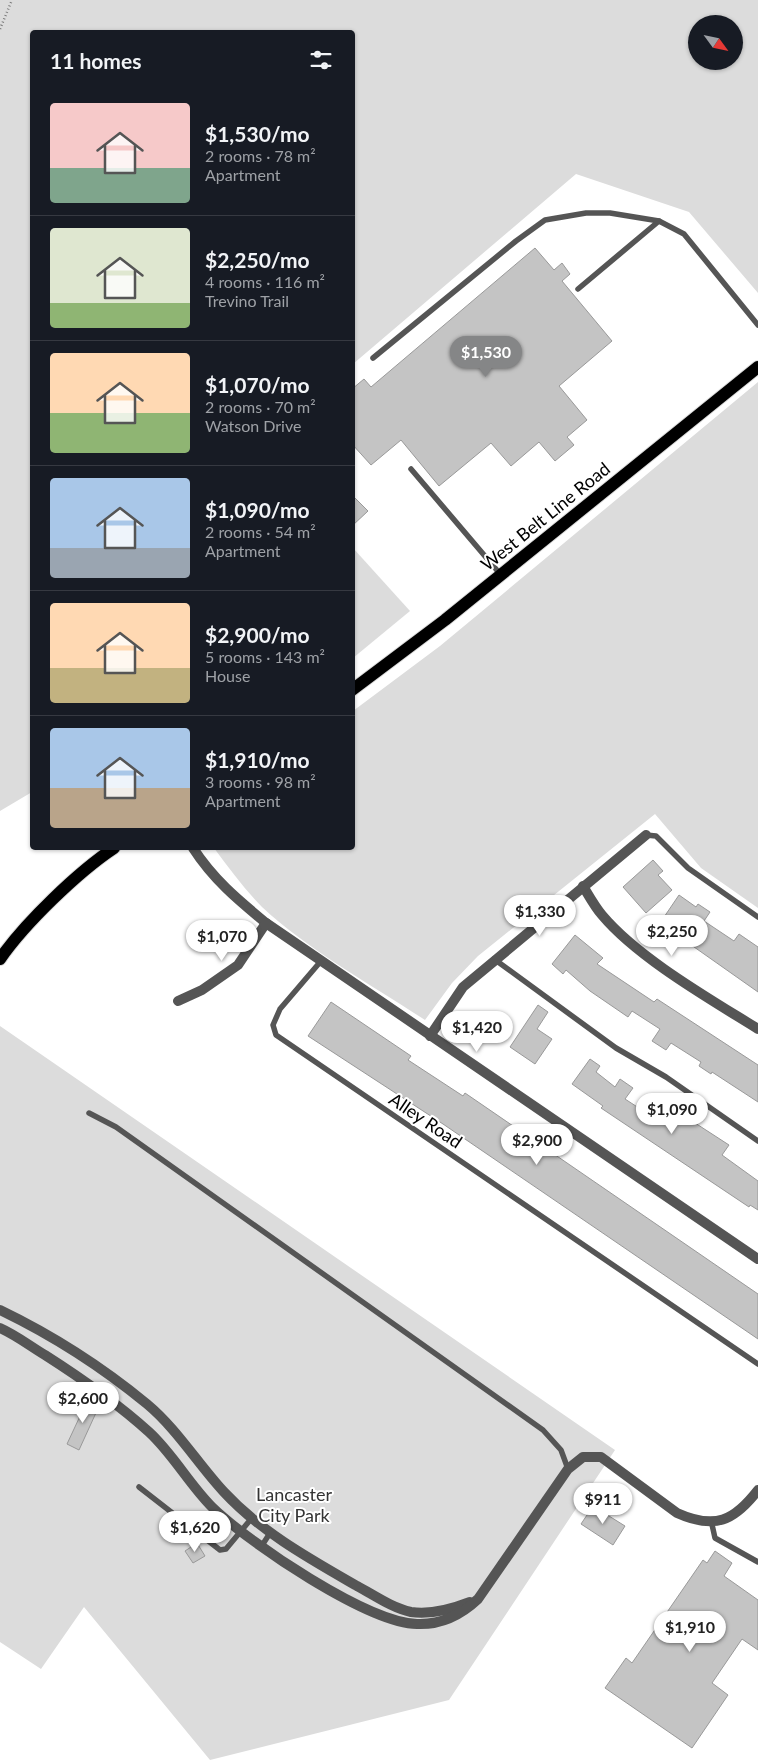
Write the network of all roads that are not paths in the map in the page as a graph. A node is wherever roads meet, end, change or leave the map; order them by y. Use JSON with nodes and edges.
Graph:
{"nodes":[{"id":1,"x":659,"y":221,"type":"junction"},
{"id":2,"x":578,"y":289,"type":"dead end"},
{"id":3,"x":758,"y":325,"type":"edge"},
{"id":4,"x":373,"y":358,"type":"dead end"},
{"id":5,"x":758,"y":366,"type":"edge"},
{"id":6,"x":411,"y":469,"type":"dead end"},
{"id":7,"x":501,"y":575,"type":"junction"},
{"id":8,"x":355,"y":688,"type":"edge"},
{"id":9,"x":646,"y":835,"type":"joint"},
{"id":10,"x":111,"y":850,"type":"edge"},
{"id":11,"x":194,"y":850,"type":"edge"},
{"id":12,"x":583,"y":886,"type":"junction"},
{"id":13,"x":758,"y":917,"type":"edge"},
{"id":14,"x":266,"y":923,"type":"junction"},
{"id":15,"x":0,"y":959,"type":"edge"},
{"id":16,"x":494,"y":959,"type":"junction"},
{"id":17,"x":321,"y":961,"type":"junction"},
{"id":18,"x":178,"y":1001,"type":"dead end"},
{"id":19,"x":758,"y":1030,"type":"edge"},
{"id":20,"x":430,"y":1036,"type":"junction"},
{"id":21,"x":89,"y":1113,"type":"dead end"},
{"id":22,"x":758,"y":1141,"type":"edge"},
{"id":23,"x":758,"y":1259,"type":"edge"},
{"id":24,"x":1,"y":1313,"type":"edge"},
{"id":25,"x":0,"y":1328,"type":"edge"},
{"id":26,"x":758,"y":1364,"type":"edge"},
{"id":27,"x":131,"y":1392,"type":"junction"},
{"id":28,"x":120,"y":1408,"type":"junction"},
{"id":29,"x":568,"y":1469,"type":"junction"},
{"id":30,"x":139,"y":1487,"type":"dead end"},
{"id":31,"x":758,"y":1490,"type":"edge"},
{"id":32,"x":251,"y":1518,"type":"junction"},
{"id":33,"x":712,"y":1520,"type":"junction"},
{"id":34,"x":239,"y":1532,"type":"junction"},
{"id":35,"x":270,"y":1533,"type":"junction"},
{"id":36,"x":261,"y":1547,"type":"junction"},
{"id":37,"x":758,"y":1562,"type":"edge"},
{"id":38,"x":358,"y":1586,"type":"junction"},
{"id":39,"x":478,"y":1599,"type":"junction"},
{"id":40,"x":349,"y":1600,"type":"junction"}],
"edges":[{"from":1,"to":2,"type":"lane"},
{"from":1,"to":3,"type":"lane"},
{"from":1,"to":4,"type":"lane"},
{"from":5,"to":7,"type":"main road","name":"West Belt Line Road"},
{"from":6,"to":7,"type":"lane"},
{"from":7,"to":8,"type":"main road","name":"West Belt Line Road"},
{"from":9,"to":12,"type":"street"},
{"from":9,"to":13,"type":"lane"},
{"from":10,"to":15,"type":"main road"},
{"from":11,"to":14,"type":"street"},
{"from":12,"to":16,"type":"street"},
{"from":12,"to":19,"type":"street"},
{"from":14,"to":17,"type":"street"},
{"from":14,"to":18,"type":"street"},
{"from":16,"to":20,"type":"street"},
{"from":16,"to":22,"type":"lane"},
{"from":17,"to":20,"type":"street"},
{"from":17,"to":26,"type":"lane","name":"Alley Road"},
{"from":20,"to":23,"type":"street"},
{"from":21,"to":29,"type":"lane"},
{"from":24,"to":27,"type":"street"},
{"from":25,"to":28,"type":"street"},
{"from":27,"to":28,"type":"street"},
{"from":27,"to":32,"type":"street"},
{"from":28,"to":34,"type":"street"},
{"from":29,"to":33,"type":"street"},
{"from":29,"to":39,"type":"street"},
{"from":30,"to":34,"type":"lane"},
{"from":31,"to":33,"type":"street"},
{"from":32,"to":34,"type":"lane"},
{"from":32,"to":35,"type":"street"},
{"from":33,"to":37,"type":"lane"},
{"from":34,"to":36,"type":"street"},
{"from":35,"to":36,"type":"lane"},
{"from":35,"to":38,"type":"street"},
{"from":36,"to":40,"type":"street"},
{"from":38,"to":39,"type":"street"},
{"from":38,"to":40,"type":"lane"},
{"from":39,"to":40,"type":"street"}]}
